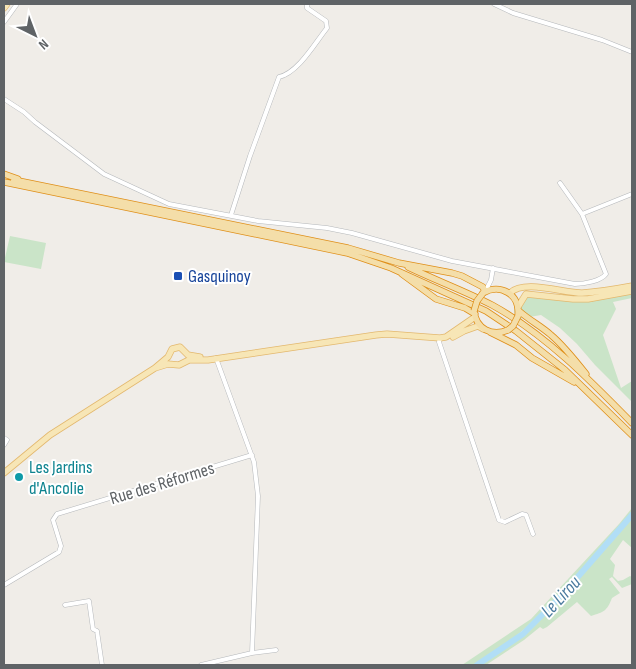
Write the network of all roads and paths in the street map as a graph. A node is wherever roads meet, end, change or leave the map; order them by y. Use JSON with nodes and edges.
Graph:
{"nodes":[{"id":1,"x":7,"y":4,"type":"edge"},
{"id":2,"x":17,"y":4,"type":"edge"},
{"id":3,"x":306,"y":4,"type":"edge"},
{"id":4,"x":494,"y":4,"type":"edge"},
{"id":5,"x":4,"y":8,"type":"edge"},
{"id":6,"x":4,"y":22,"type":"edge"},
{"id":7,"x":632,"y":52,"type":"edge"},
{"id":8,"x":4,"y":100,"type":"edge"},
{"id":9,"x":4,"y":174,"type":"edge"},
{"id":10,"x":4,"y":181,"type":"edge"},
{"id":11,"x":30,"y":183,"type":"junction"},
{"id":12,"x":560,"y":183,"type":"dead end"},
{"id":13,"x":632,"y":194,"type":"edge"},
{"id":14,"x":582,"y":214,"type":"junction"},
{"id":15,"x":232,"y":215,"type":"junction"},
{"id":16,"x":399,"y":264,"type":"junction"},
{"id":17,"x":392,"y":268,"type":"junction"},
{"id":18,"x":493,"y":268,"type":"junction"},
{"id":19,"x":492,"y":280,"type":"junction"},
{"id":20,"x":632,"y":286,"type":"edge"},
{"id":21,"x":501,"y":289,"type":"junction"},
{"id":22,"x":632,"y":291,"type":"edge"},
{"id":23,"x":485,"y":292,"type":"junction"},
{"id":24,"x":510,"y":293,"type":"junction"},
{"id":25,"x":519,"y":311,"type":"junction"},
{"id":26,"x":475,"y":314,"type":"junction"},
{"id":27,"x":487,"y":331,"type":"junction"},
{"id":28,"x":440,"y":340,"type":"junction"},
{"id":29,"x":185,"y":353,"type":"junction"},
{"id":30,"x":168,"y":357,"type":"junction"},
{"id":31,"x":215,"y":358,"type":"junction"},
{"id":32,"x":172,"y":364,"type":"junction"},
{"id":33,"x":181,"y":364,"type":"junction"},
{"id":34,"x":155,"y":368,"type":"junction"},
{"id":35,"x":597,"y":387,"type":"junction"},
{"id":36,"x":596,"y":400,"type":"junction"},
{"id":37,"x":632,"y":423,"type":"edge"},
{"id":38,"x":632,"y":435,"type":"edge"},
{"id":39,"x":4,"y":438,"type":"edge"},
{"id":40,"x":4,"y":444,"type":"edge"},
{"id":41,"x":252,"y":455,"type":"junction"},
{"id":42,"x":4,"y":474,"type":"edge"},
{"id":43,"x":533,"y":534,"type":"dead end"},
{"id":44,"x":4,"y":584,"type":"edge"},
{"id":45,"x":65,"y":605,"type":"dead end"},
{"id":46,"x":276,"y":650,"type":"dead end"},
{"id":47,"x":252,"y":653,"type":"junction"},
{"id":48,"x":102,"y":665,"type":"edge"},
{"id":49,"x":201,"y":665,"type":"edge"}],
"edges":[{"from":1,"to":5,"type":"main road"},
{"from":2,"to":6,"type":"street"},
{"from":3,"to":15,"type":"street"},
{"from":4,"to":7,"type":"street"},
{"from":8,"to":15,"type":"street"},
{"from":9,"to":11,"type":"highway"},
{"from":10,"to":11,"type":"highway"},
{"from":10,"to":17,"type":"highway"},
{"from":11,"to":16,"type":"highway"},
{"from":12,"to":14,"type":"street"},
{"from":13,"to":14,"type":"street"},
{"from":14,"to":18,"type":"street"},
{"from":15,"to":18,"type":"street"},
{"from":16,"to":23,"type":"highway"},
{"from":16,"to":35,"type":"highway"},
{"from":17,"to":26,"type":"highway"},
{"from":17,"to":36,"type":"highway"},
{"from":18,"to":19,"type":"street"},
{"from":19,"to":21,"type":"street"},
{"from":19,"to":23,"type":"street"},
{"from":20,"to":24,"type":"main road"},
{"from":21,"to":23,"type":"highway"},
{"from":21,"to":24,"type":"highway"},
{"from":22,"to":25,"type":"main road"},
{"from":23,"to":26,"type":"highway","bridge":true},
{"from":24,"to":25,"type":"highway"},
{"from":25,"to":27,"type":"highway","bridge":true},
{"from":25,"to":35,"type":"highway"},
{"from":26,"to":27,"type":"highway"},
{"from":26,"to":28,"type":"main road"},
{"from":27,"to":28,"type":"main road"},
{"from":27,"to":36,"type":"highway"},
{"from":28,"to":31,"type":"main road"},
{"from":28,"to":43,"type":"street"},
{"from":29,"to":30,"type":"main road"},
{"from":29,"to":31,"type":"main road"},
{"from":29,"to":33,"type":"main road"},
{"from":30,"to":32,"type":"main road"},
{"from":30,"to":34,"type":"main road"},
{"from":31,"to":33,"type":"main road"},
{"from":31,"to":41,"type":"street"},
{"from":32,"to":33,"type":"main road"},
{"from":32,"to":34,"type":"main road"},
{"from":34,"to":42,"type":"main road"},
{"from":35,"to":37,"type":"highway"},
{"from":36,"to":38,"type":"highway"},
{"from":39,"to":40,"type":"street"},
{"from":41,"to":44,"type":"street","name":"Rue des Réformes"},
{"from":41,"to":47,"type":"street"},
{"from":45,"to":48,"type":"street"},
{"from":46,"to":47,"type":"street"},
{"from":47,"to":49,"type":"street"}]}
